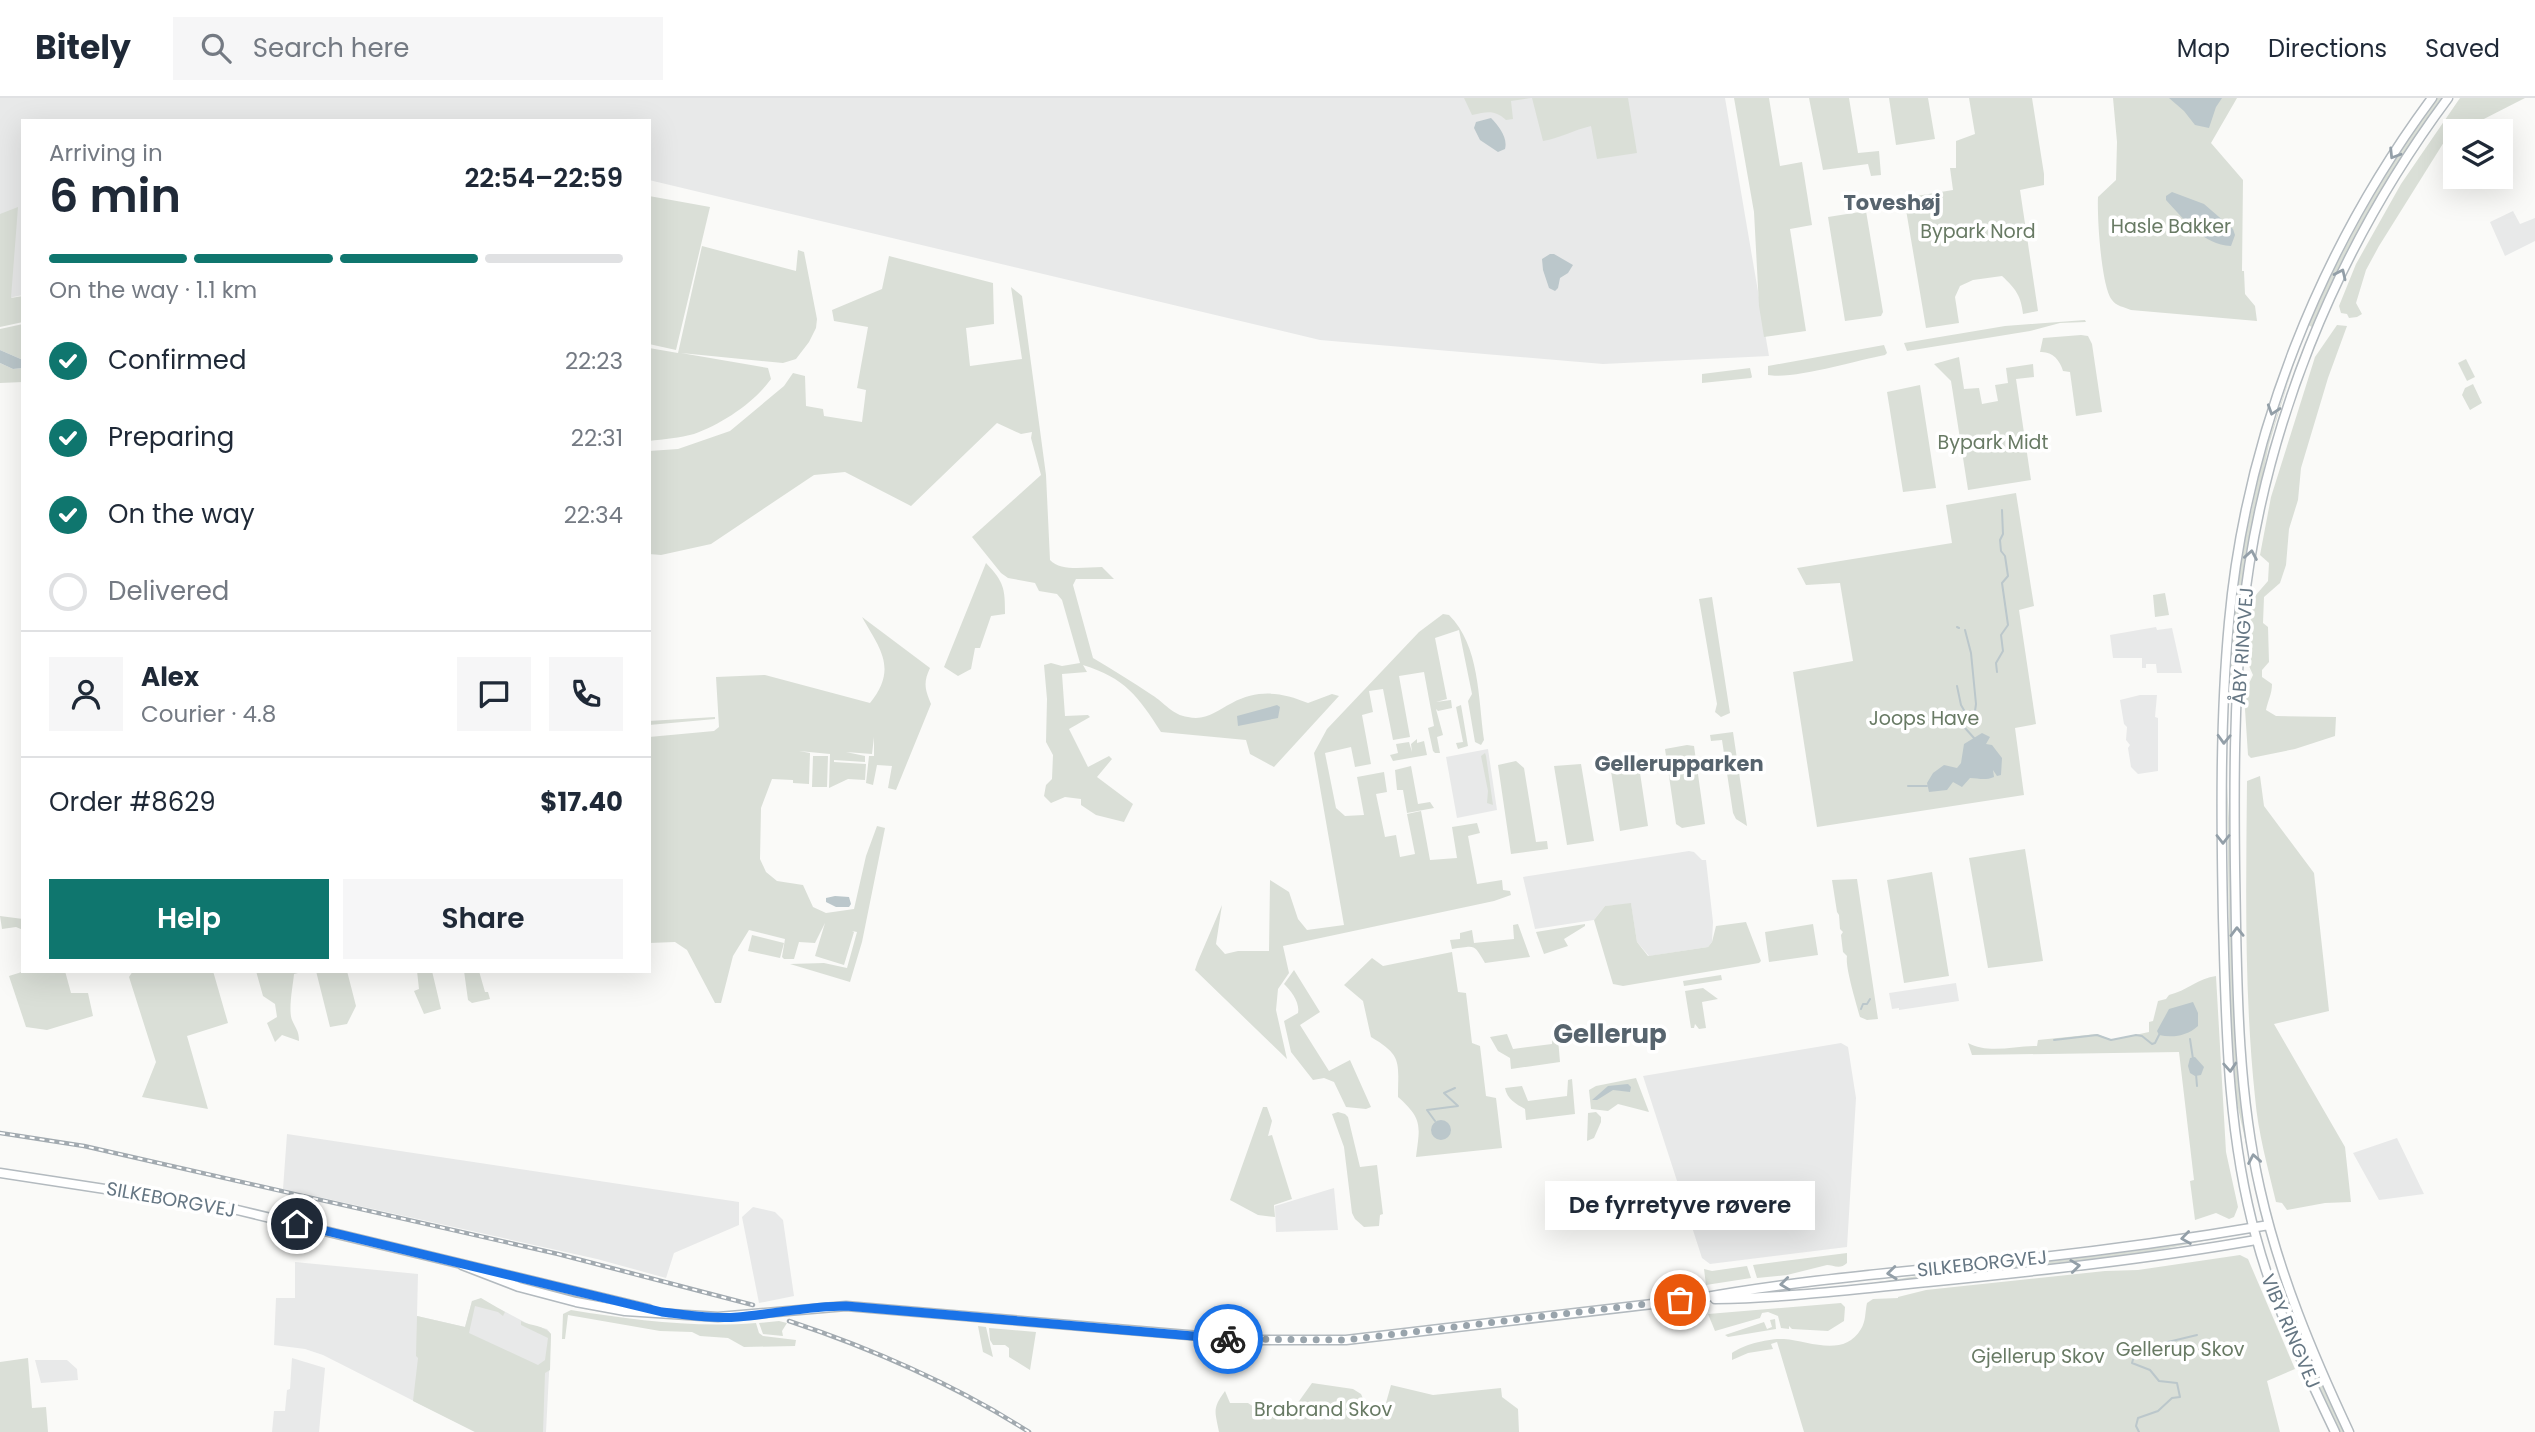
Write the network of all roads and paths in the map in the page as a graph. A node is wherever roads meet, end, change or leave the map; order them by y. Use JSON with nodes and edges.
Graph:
{"nodes":[{"id":1,"x":2432,"y":98,"type":"edge"},
{"id":2,"x":2448,"y":98,"type":"edge"},
{"id":3,"x":0,"y":1173,"type":"edge"},
{"id":4,"x":2269,"y":1226,"type":"junction"},
{"id":5,"x":2253,"y":1228,"type":"junction"},
{"id":6,"x":2272,"y":1237,"type":"joint"},
{"id":7,"x":2256,"y":1240,"type":"junction"},
{"id":8,"x":1695,"y":1299,"type":"junction"},
{"id":9,"x":2335,"y":1432,"type":"edge"},
{"id":10,"x":2349,"y":1432,"type":"edge"}],
"edges":[{"from":1,"to":5,"type":"main road","name":"ÅBY RINGVEJ","one_way":true},
{"from":4,"to":2,"type":"main road","name":"ÅBY RINGVEJ","one_way":true},
{"from":3,"to":8,"type":"main road","name":"SILKEBORGVEJ"},
{"from":4,"to":5,"type":"main road","name":"SILKEBORGVEJ"},
{"from":4,"to":6,"type":"main road","name":"ÅBY RINGVEJ"},
{"from":5,"to":7,"type":"main road","name":"VIBY RINGVEJ"},
{"from":5,"to":8,"type":"main road","name":"SILKEBORGVEJ","one_way":true},
{"from":6,"to":10,"type":"main road","name":"VIBY RINGVEJ"},
{"from":8,"to":7,"type":"main road","name":"SILKEBORGVEJ","one_way":true},
{"from":7,"to":9,"type":"main road","name":"VIBY RINGVEJ"}]}
